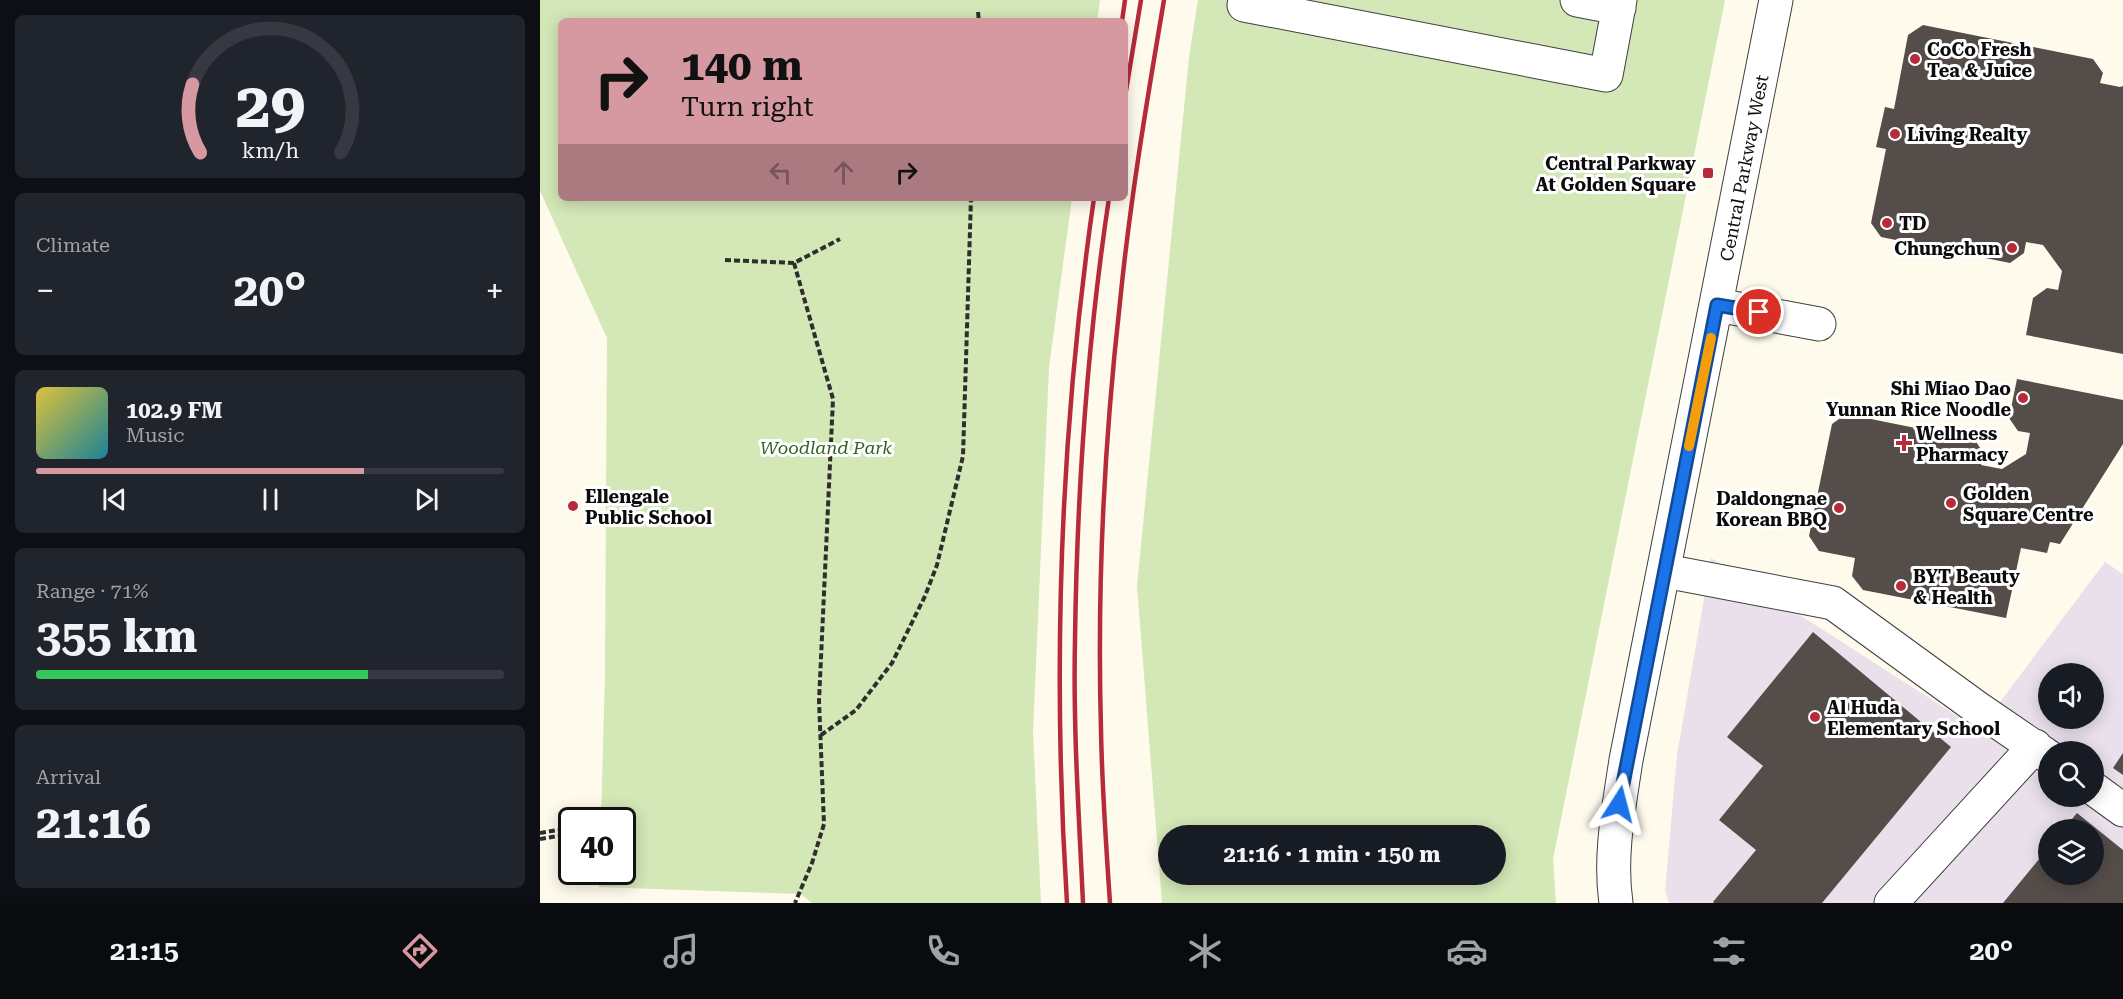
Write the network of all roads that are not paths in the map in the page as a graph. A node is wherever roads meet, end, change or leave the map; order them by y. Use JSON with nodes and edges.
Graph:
{"nodes":[{"id":1,"x":1245,"y":0,"type":"edge"},
{"id":2,"x":1577,"y":0,"type":"edge"},
{"id":3,"x":1776,"y":0,"type":"edge"},
{"id":4,"x":1620,"y":4,"type":"edge"},
{"id":5,"x":1717,"y":305,"type":"junction"},
{"id":6,"x":1820,"y":324,"type":"dead end"},
{"id":7,"x":1665,"y":571,"type":"junction"},
{"id":8,"x":2038,"y":748,"type":"edge"},
{"id":9,"x":2038,"y":755,"type":"edge"},
{"id":10,"x":2104,"y":796,"type":"edge"},
{"id":11,"x":2123,"y":810,"type":"edge"},
{"id":12,"x":1616,"y":903,"type":"edge"},
{"id":13,"x":1891,"y":903,"type":"edge"}],
"edges":[{"from":1,"to":4,"type":"street"},
{"from":2,"to":4,"type":"street"},
{"from":3,"to":5,"type":"street","name":"Central Parkway West"},
{"from":5,"to":6,"type":"street"},
{"from":5,"to":7,"type":"street","name":"Central Parkway West"},
{"from":7,"to":8,"type":"street"},
{"from":7,"to":12,"type":"street","name":"Central Parkway West"},
{"from":9,"to":13,"type":"street"},
{"from":10,"to":11,"type":"street"}]}
